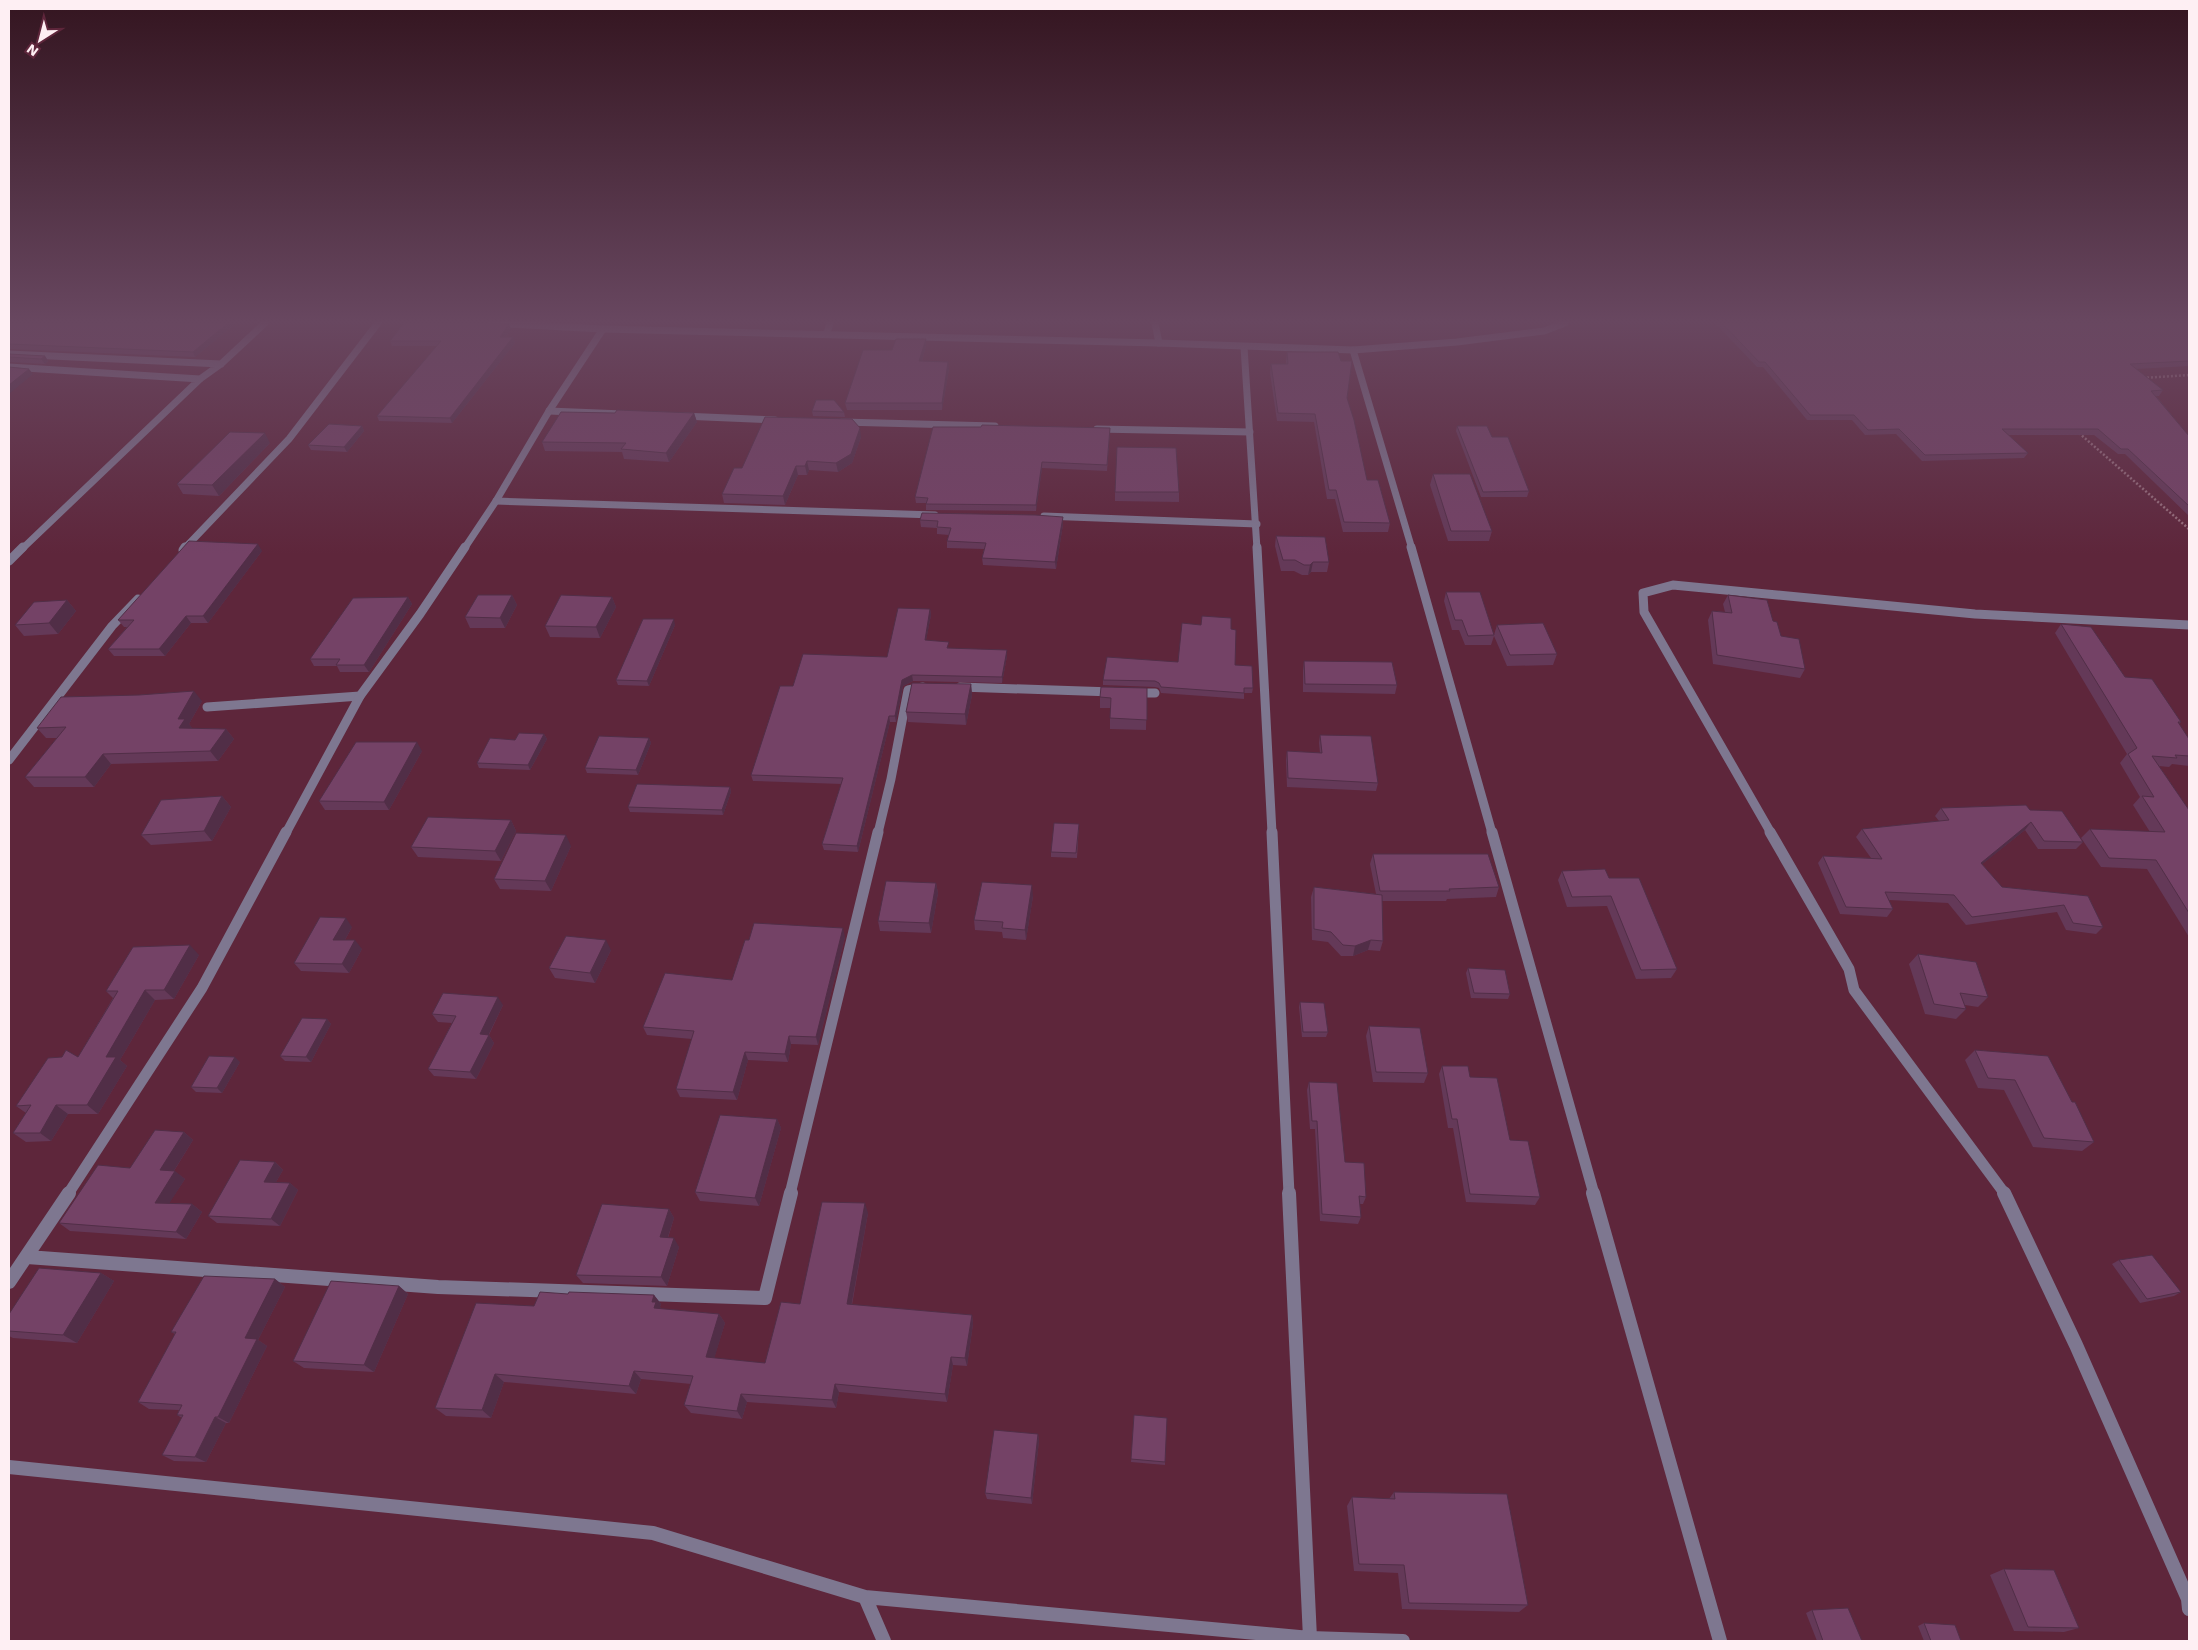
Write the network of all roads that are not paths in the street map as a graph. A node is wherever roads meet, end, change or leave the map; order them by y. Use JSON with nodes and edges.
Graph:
{"nodes":[{"id":1,"x":177,"y":400,"type":"edge"},
{"id":2,"x":318,"y":400,"type":"edge"},
{"id":3,"x":556,"y":400,"type":"edge"},
{"id":4,"x":1248,"y":400,"type":"edge"},
{"id":5,"x":1368,"y":400,"type":"edge"},
{"id":6,"x":549,"y":410,"type":"junction"},
{"id":7,"x":628,"y":414,"type":"edge"},
{"id":8,"x":678,"y":416,"type":"edge"},
{"id":9,"x":788,"y":421,"type":"edge"},
{"id":10,"x":837,"y":422,"type":"edge"},
{"id":11,"x":1004,"y":426,"type":"edge"},
{"id":12,"x":1092,"y":428,"type":"edge"},
{"id":13,"x":1250,"y":432,"type":"junction"},
{"id":14,"x":496,"y":501,"type":"junction"},
{"id":15,"x":947,"y":515,"type":"edge"},
{"id":16,"x":1032,"y":516,"type":"edge"},
{"id":17,"x":1257,"y":524,"type":"junction"},
{"id":18,"x":13,"y":552,"type":"edge"},
{"id":19,"x":180,"y":554,"type":"edge"},
{"id":20,"x":9,"y":561,"type":"edge"},
{"id":21,"x":146,"y":590,"type":"edge"},
{"id":22,"x":2189,"y":624,"type":"edge"},
{"id":23,"x":1155,"y":693,"type":"dead end"},
{"id":24,"x":360,"y":696,"type":"junction"},
{"id":25,"x":207,"y":707,"type":"dead end"},
{"id":26,"x":9,"y":760,"type":"edge"},
{"id":27,"x":27,"y":1257,"type":"junction"},
{"id":28,"x":9,"y":1282,"type":"edge"},
{"id":29,"x":9,"y":1467,"type":"edge"},
{"id":30,"x":865,"y":1597,"type":"junction"},
{"id":31,"x":2189,"y":1609,"type":"edge"},
{"id":32,"x":1310,"y":1638,"type":"junction"},
{"id":33,"x":884,"y":1641,"type":"edge"},
{"id":34,"x":1403,"y":1641,"type":"edge"},
{"id":35,"x":1720,"y":1641,"type":"edge"}],
"edges":[{"from":1,"to":18,"type":"street"},
{"from":2,"to":19,"type":"street"},
{"from":3,"to":6,"type":"street"},
{"from":4,"to":13,"type":"street"},
{"from":5,"to":35,"type":"street"},
{"from":6,"to":7,"type":"street"},
{"from":6,"to":14,"type":"street"},
{"from":8,"to":9,"type":"street"},
{"from":10,"to":11,"type":"street"},
{"from":12,"to":13,"type":"street"},
{"from":13,"to":17,"type":"street"},
{"from":14,"to":15,"type":"street"},
{"from":14,"to":24,"type":"street"},
{"from":16,"to":17,"type":"street"},
{"from":17,"to":32,"type":"street"},
{"from":18,"to":20,"type":"street"},
{"from":21,"to":26,"type":"street"},
{"from":22,"to":31,"type":"street"},
{"from":23,"to":27,"type":"street"},
{"from":24,"to":25,"type":"street"},
{"from":24,"to":27,"type":"street"},
{"from":27,"to":28,"type":"street"},
{"from":29,"to":30,"type":"street"},
{"from":30,"to":32,"type":"street"},
{"from":30,"to":33,"type":"street"},
{"from":32,"to":34,"type":"street"}]}
